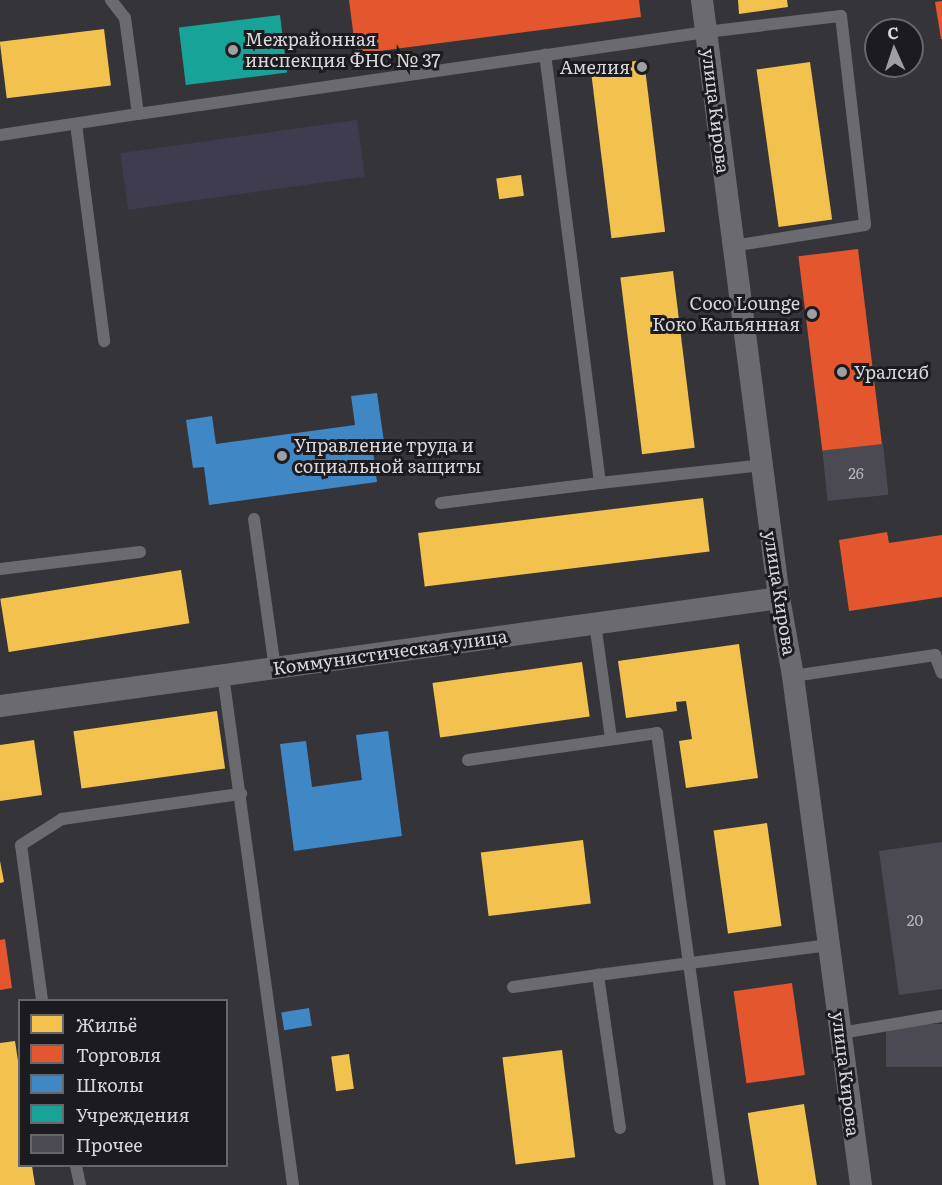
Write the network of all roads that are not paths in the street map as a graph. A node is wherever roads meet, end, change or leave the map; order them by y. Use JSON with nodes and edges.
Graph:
{"nodes":[{"id":1,"x":111,"y":0,"type":"edge"},
{"id":2,"x":702,"y":0,"type":"edge"},
{"id":3,"x":706,"y":32,"type":"junction"},
{"id":4,"x":545,"y":55,"type":"junction"},
{"id":5,"x":138,"y":114,"type":"junction"},
{"id":6,"x":76,"y":124,"type":"junction"},
{"id":7,"x":0,"y":135,"type":"edge"},
{"id":8,"x":732,"y":246,"type":"junction"},
{"id":9,"x":104,"y":341,"type":"dead end"},
{"id":10,"x":762,"y":465,"type":"junction"},
{"id":11,"x":600,"y":483,"type":"junction"},
{"id":12,"x":441,"y":503,"type":"dead end"},
{"id":13,"x":254,"y":519,"type":"dead end"},
{"id":14,"x":140,"y":552,"type":"dead end"},
{"id":15,"x":0,"y":569,"type":"edge"},
{"id":16,"x":779,"y":598,"type":"junction"},
{"id":17,"x":595,"y":623,"type":"junction"},
{"id":18,"x":274,"y":668,"type":"junction"},
{"id":19,"x":942,"y":673,"type":"edge"},
{"id":20,"x":223,"y":675,"type":"junction"},
{"id":21,"x":793,"y":676,"type":"junction"},
{"id":22,"x":0,"y":706,"type":"edge"},
{"id":23,"x":611,"y":739,"type":"junction"},
{"id":24,"x":468,"y":760,"type":"dead end"},
{"id":25,"x":241,"y":794,"type":"junction"},
{"id":26,"x":829,"y":945,"type":"junction"},
{"id":27,"x":689,"y":963,"type":"junction"},
{"id":28,"x":598,"y":975,"type":"junction"},
{"id":29,"x":513,"y":987,"type":"dead end"},
{"id":30,"x":42,"y":999,"type":"edge"},
{"id":31,"x":942,"y":1016,"type":"edge"},
{"id":32,"x":841,"y":1033,"type":"junction"},
{"id":33,"x":620,"y":1128,"type":"dead end"},
{"id":34,"x":76,"y":1167,"type":"edge"},
{"id":35,"x":80,"y":1185,"type":"edge"},
{"id":36,"x":293,"y":1185,"type":"edge"},
{"id":37,"x":720,"y":1185,"type":"edge"},
{"id":38,"x":861,"y":1185,"type":"edge"}],
"edges":[{"from":1,"to":5,"type":"lane"},
{"from":2,"to":3,"type":"street","name":"улица Кирова"},
{"from":3,"to":4,"type":"lane"},
{"from":3,"to":8,"type":"street","name":"улица Кирова"},
{"from":3,"to":8,"type":"lane"},
{"from":4,"to":5,"type":"lane"},
{"from":4,"to":11,"type":"lane"},
{"from":5,"to":6,"type":"lane"},
{"from":6,"to":7,"type":"lane"},
{"from":6,"to":9,"type":"lane"},
{"from":8,"to":10,"type":"street","name":"улица Кирова"},
{"from":10,"to":11,"type":"lane"},
{"from":10,"to":16,"type":"street","name":"улица Кирова"},
{"from":11,"to":12,"type":"lane"},
{"from":13,"to":18,"type":"lane"},
{"from":14,"to":15,"type":"lane"},
{"from":16,"to":17,"type":"street","name":"Коммунистическая улица"},
{"from":16,"to":21,"type":"street","name":"улица Кирова"},
{"from":17,"to":18,"type":"street","name":"Коммунистическая улица"},
{"from":17,"to":23,"type":"lane"},
{"from":18,"to":20,"type":"street","name":"Коммунистическая улица"},
{"from":19,"to":21,"type":"lane"},
{"from":20,"to":22,"type":"street","name":"Коммунистическая улица"},
{"from":20,"to":25,"type":"lane"},
{"from":21,"to":26,"type":"street","name":"улица Кирова"},
{"from":23,"to":24,"type":"lane"},
{"from":23,"to":27,"type":"lane"},
{"from":25,"to":30,"type":"lane"},
{"from":25,"to":36,"type":"lane"},
{"from":26,"to":27,"type":"lane"},
{"from":26,"to":32,"type":"street","name":"улица Кирова"},
{"from":27,"to":28,"type":"lane"},
{"from":27,"to":37,"type":"lane"},
{"from":28,"to":29,"type":"lane"},
{"from":28,"to":33,"type":"lane"},
{"from":31,"to":32,"type":"lane"},
{"from":32,"to":38,"type":"street","name":"улица Кирова"},
{"from":34,"to":35,"type":"lane"}]}
